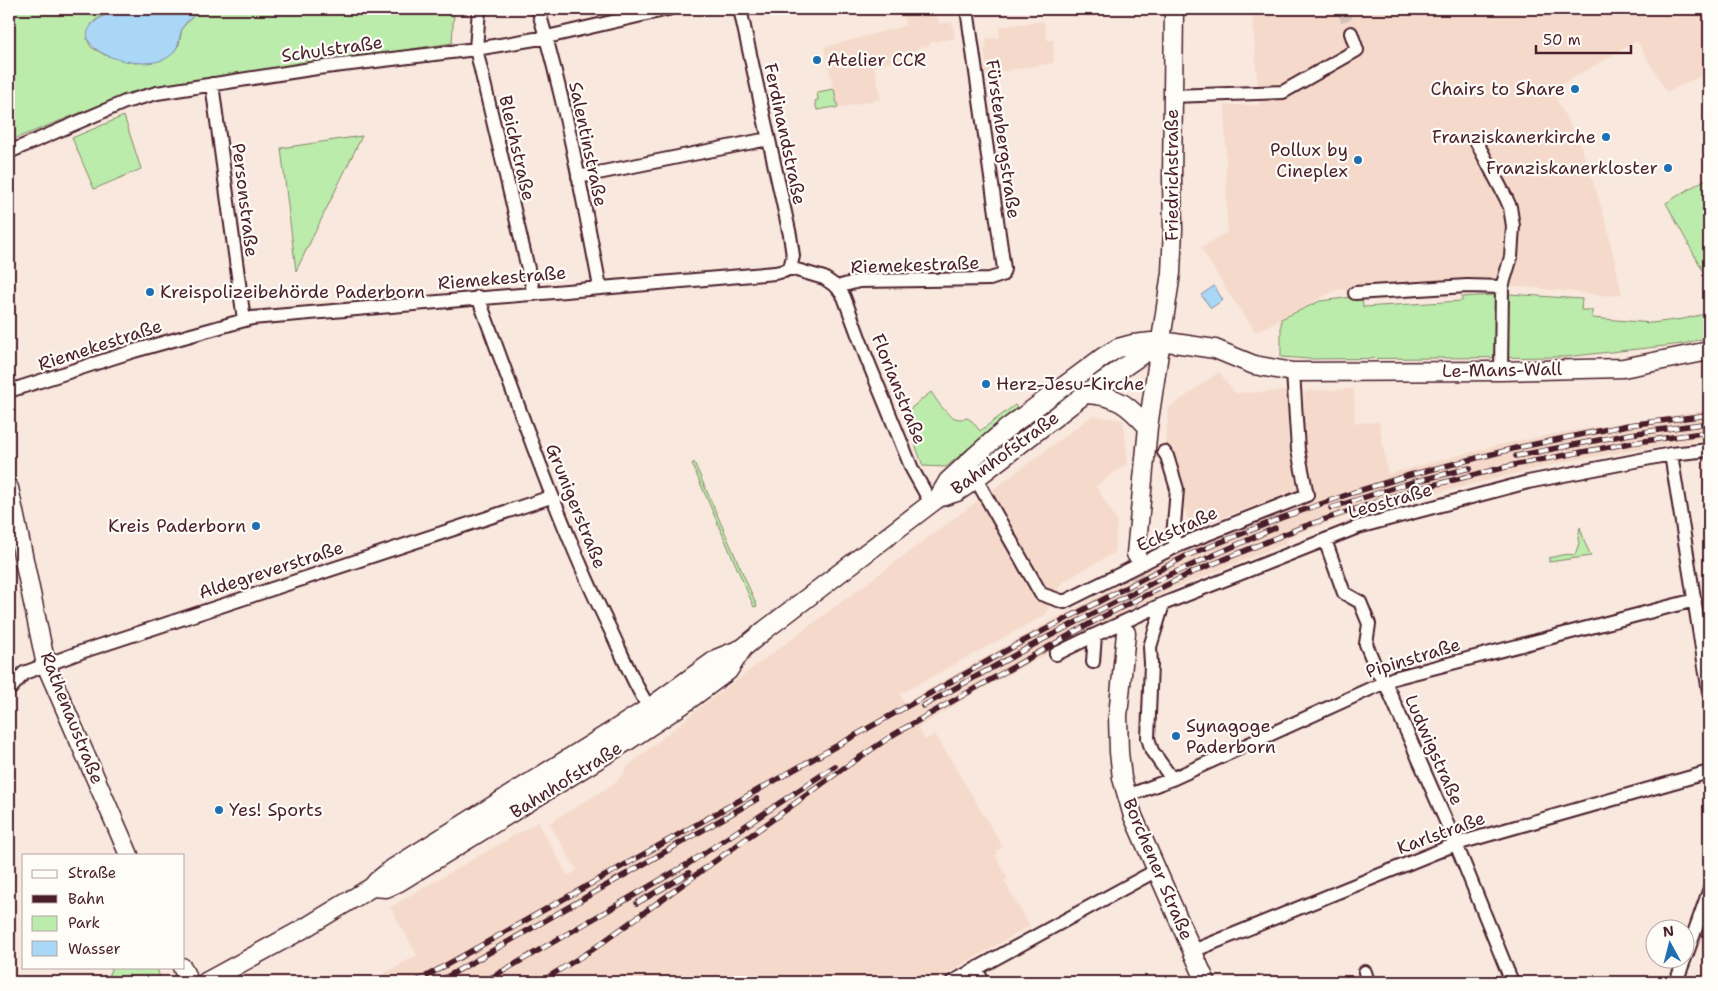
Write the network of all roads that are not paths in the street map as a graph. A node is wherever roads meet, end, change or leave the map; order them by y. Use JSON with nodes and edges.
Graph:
{"nodes":[{"id":1,"x":479,"y":9,"type":"edge"},
{"id":2,"x":538,"y":9,"type":"edge"},
{"id":3,"x":668,"y":9,"type":"edge"},
{"id":4,"x":740,"y":9,"type":"edge"},
{"id":5,"x":967,"y":9,"type":"edge"},
{"id":6,"x":1174,"y":9,"type":"edge"},
{"id":7,"x":1351,"y":33,"type":"tunnel mouth"},
{"id":8,"x":547,"y":37,"type":"junction"},
{"id":9,"x":476,"y":48,"type":"junction"},
{"id":10,"x":212,"y":84,"type":"junction"},
{"id":11,"x":1172,"y":96,"type":"junction"},
{"id":12,"x":768,"y":139,"type":"junction"},
{"id":13,"x":1476,"y":141,"type":"dead end"},
{"id":14,"x":9,"y":152,"type":"edge"},
{"id":15,"x":578,"y":177,"type":"junction"},
{"id":16,"x":790,"y":268,"type":"junction"},
{"id":17,"x":1002,"y":275,"type":"joint"},
{"id":18,"x":600,"y":287,"type":"junction"},
{"id":19,"x":837,"y":287,"type":"junction"},
{"id":20,"x":1502,"y":287,"type":"junction"},
{"id":21,"x":1355,"y":293,"type":"dead end"},
{"id":22,"x":534,"y":294,"type":"junction"},
{"id":23,"x":478,"y":297,"type":"junction"},
{"id":24,"x":244,"y":320,"type":"junction"},
{"id":25,"x":1161,"y":341,"type":"junction"},
{"id":26,"x":1709,"y":351,"type":"edge"},
{"id":27,"x":1501,"y":371,"type":"junction"},
{"id":28,"x":1293,"y":372,"type":"junction"},
{"id":29,"x":9,"y":391,"type":"edge"},
{"id":30,"x":1085,"y":394,"type":"junction"},
{"id":31,"x":1148,"y":427,"type":"junction"},
{"id":32,"x":1709,"y":450,"type":"edge"},
{"id":33,"x":1164,"y":452,"type":"dead end"},
{"id":34,"x":1671,"y":454,"type":"junction"},
{"id":35,"x":976,"y":479,"type":"junction"},
{"id":36,"x":9,"y":488,"type":"edge"},
{"id":37,"x":551,"y":497,"type":"junction"},
{"id":38,"x":935,"y":500,"type":"junction"},
{"id":39,"x":1325,"y":540,"type":"junction"},
{"id":40,"x":1177,"y":546,"type":"junction"},
{"id":41,"x":1136,"y":554,"type":"tunnel mouth"},
{"id":42,"x":1695,"y":600,"type":"junction"},
{"id":43,"x":1163,"y":604,"type":"junction"},
{"id":44,"x":1126,"y":633,"type":"tunnel mouth"},
{"id":45,"x":1095,"y":635,"type":"junction"},
{"id":46,"x":1056,"y":654,"type":"dead end"},
{"id":47,"x":1093,"y":662,"type":"dead end"},
{"id":48,"x":46,"y":665,"type":"junction"},
{"id":49,"x":1385,"y":682,"type":"junction"},
{"id":50,"x":9,"y":689,"type":"edge"},
{"id":51,"x":1709,"y":692,"type":"edge"},
{"id":52,"x":653,"y":714,"type":"junction"},
{"id":53,"x":1709,"y":772,"type":"edge"},
{"id":54,"x":1172,"y":779,"type":"junction"},
{"id":55,"x":1127,"y":796,"type":"junction"},
{"id":56,"x":1456,"y":844,"type":"junction"},
{"id":57,"x":129,"y":854,"type":"edge"},
{"id":58,"x":1157,"y":870,"type":"junction"},
{"id":59,"x":1709,"y":891,"type":"edge"},
{"id":60,"x":1696,"y":927,"type":"edge"},
{"id":61,"x":1193,"y":951,"type":"junction"},
{"id":62,"x":182,"y":968,"type":"edge"},
{"id":63,"x":1681,"y":968,"type":"edge"},
{"id":64,"x":976,"y":969,"type":"junction"},
{"id":65,"x":189,"y":982,"type":"edge"},
{"id":66,"x":206,"y":982,"type":"edge"},
{"id":67,"x":952,"y":982,"type":"edge"},
{"id":68,"x":983,"y":982,"type":"edge"},
{"id":69,"x":1206,"y":982,"type":"edge"},
{"id":70,"x":1512,"y":982,"type":"edge"},
{"id":71,"x":1676,"y":982,"type":"edge"}],
"edges":[{"from":1,"to":9,"type":"street","name":"Bleichstraße"},
{"from":2,"to":8,"type":"street","name":"Salentinstraße"},
{"from":3,"to":8,"type":"street","name":"Schulstraße"},
{"from":4,"to":12,"type":"street","name":"Ferdinandstraße"},
{"from":5,"to":17,"type":"street","name":"Fürstenbergstraße"},
{"from":6,"to":11,"type":"main road","name":"Friedrichstraße"},
{"from":7,"to":11,"type":"street"},
{"from":8,"to":9,"type":"street","name":"Schulstraße"},
{"from":8,"to":15,"type":"street","name":"Salentinstraße"},
{"from":9,"to":10,"type":"street","name":"Schulstraße"},
{"from":9,"to":22,"type":"street","name":"Bleichstraße"},
{"from":10,"to":14,"type":"street","name":"Schulstraße"},
{"from":10,"to":24,"type":"street","name":"Personstraße"},
{"from":11,"to":25,"type":"main road","name":"Friedrichstraße"},
{"from":12,"to":15,"type":"street"},
{"from":12,"to":16,"type":"street","name":"Ferdinandstraße"},
{"from":13,"to":20,"type":"street"},
{"from":15,"to":18,"type":"street","name":"Salentinstraße"},
{"from":16,"to":18,"type":"street","name":"Riemekestraße"},
{"from":16,"to":19,"type":"street","name":"Riemekestraße"},
{"from":17,"to":19,"type":"street","name":"Riemekestraße"},
{"from":18,"to":22,"type":"street","name":"Riemekestraße"},
{"from":19,"to":38,"type":"street","name":"Florianstraße"},
{"from":20,"to":21,"type":"street"},
{"from":20,"to":27,"type":"street"},
{"from":22,"to":23,"type":"street","name":"Riemekestraße"},
{"from":23,"to":24,"type":"street","name":"Riemekestraße"},
{"from":23,"to":37,"type":"street","name":"Grunigerstraße"},
{"from":24,"to":29,"type":"street","name":"Riemekestraße"},
{"from":25,"to":28,"type":"main road","name":"Le-Mans-Wall"},
{"from":25,"to":30,"type":"main road","name":"Bahnhofstraße"},
{"from":25,"to":31,"type":"main road"},
{"from":25,"to":38,"type":"main road","name":"Bahnhofstraße"},
{"from":26,"to":27,"type":"main road","name":"Le-Mans-Wall"},
{"from":27,"to":28,"type":"main road","name":"Le-Mans-Wall"},
{"from":28,"to":40,"type":"street","name":"Eckstraße"},
{"from":30,"to":31,"type":"main road"},
{"from":30,"to":35,"type":"main road","name":"Bahnhofstraße"},
{"from":31,"to":41,"type":"main road"},
{"from":32,"to":34,"type":"street","name":"Leostraße"},
{"from":33,"to":40,"type":"street"},
{"from":34,"to":39,"type":"street","name":"Leostraße"},
{"from":34,"to":42,"type":"street"},
{"from":35,"to":38,"type":"main road","name":"Bahnhofstraße"},
{"from":35,"to":40,"type":"street","name":"Eckstraße"},
{"from":36,"to":48,"type":"main road","name":"Rathenaustraße"},
{"from":37,"to":48,"type":"street","name":"Aldegreverstraße"},
{"from":37,"to":52,"type":"street","name":"Grunigerstraße"},
{"from":38,"to":52,"type":"main road","name":"Bahnhofstraße"},
{"from":39,"to":43,"type":"street","name":"Leostraße"},
{"from":39,"to":49,"type":"street","name":"Ludwigstraße"},
{"from":42,"to":49,"type":"street","name":"Pipinstraße"},
{"from":42,"to":51,"type":"street"},
{"from":43,"to":45,"type":"street","name":"Leostraße"},
{"from":43,"to":54,"type":"street"},
{"from":44,"to":55,"type":"main road","name":"Borchener Straße"},
{"from":45,"to":46,"type":"street","name":"Leostraße"},
{"from":45,"to":47,"type":"street"},
{"from":48,"to":50,"type":"street","name":"Aldegreverstraße"},
{"from":48,"to":57,"type":"main road","name":"Rathenaustraße"},
{"from":49,"to":54,"type":"street","name":"Pipinstraße"},
{"from":49,"to":56,"type":"street","name":"Ludwigstraße"},
{"from":52,"to":66,"type":"main road","name":"Bahnhofstraße"},
{"from":53,"to":56,"type":"street","name":"Karlstraße"},
{"from":54,"to":55,"type":"street","name":"Pipinstraße"},
{"from":55,"to":58,"type":"main road","name":"Borchener Straße"},
{"from":56,"to":61,"type":"street","name":"Karlstraße"},
{"from":56,"to":70,"type":"street","name":"Ludwigstraße"},
{"from":58,"to":61,"type":"main road","name":"Borchener Straße"},
{"from":58,"to":64,"type":"street"},
{"from":59,"to":60,"type":"street"},
{"from":61,"to":69,"type":"main road","name":"Borchener Straße"},
{"from":62,"to":65,"type":"main road"},
{"from":63,"to":71,"type":"street"},
{"from":64,"to":67,"type":"street"},
{"from":64,"to":68,"type":"street"}]}
